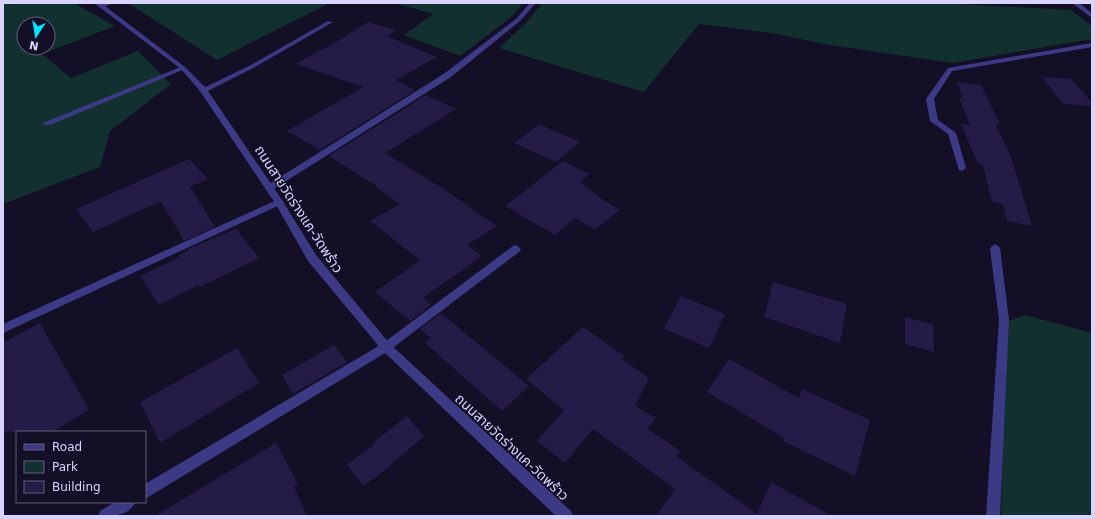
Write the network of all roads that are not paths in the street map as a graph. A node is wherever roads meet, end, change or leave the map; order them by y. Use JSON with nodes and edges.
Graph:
{"nodes":[{"id":1,"x":533,"y":3,"type":"edge"},
{"id":2,"x":1075,"y":3,"type":"edge"},
{"id":3,"x":103,"y":4,"type":"edge"},
{"id":4,"x":1092,"y":16,"type":"edge"},
{"id":5,"x":330,"y":22,"type":"dead end"},
{"id":6,"x":1092,"y":45,"type":"edge"},
{"id":7,"x":183,"y":68,"type":"junction"},
{"id":8,"x":204,"y":90,"type":"junction"},
{"id":9,"x":47,"y":123,"type":"dead end"},
{"id":10,"x":962,"y":168,"type":"dead end"},
{"id":11,"x":269,"y":188,"type":"junction"},
{"id":12,"x":279,"y":202,"type":"junction"},
{"id":13,"x":995,"y":248,"type":"dead end"},
{"id":14,"x":516,"y":249,"type":"dead end"},
{"id":15,"x":3,"y":329,"type":"edge"},
{"id":16,"x":386,"y":348,"type":"junction"},
{"id":17,"x":146,"y":491,"type":"edge"},
{"id":18,"x":126,"y":503,"type":"edge"},
{"id":19,"x":105,"y":516,"type":"edge"},
{"id":20,"x":566,"y":516,"type":"edge"},
{"id":21,"x":993,"y":516,"type":"edge"}],
"edges":[{"from":1,"to":11,"type":"street"},
{"from":2,"to":4,"type":"street"},
{"from":3,"to":7,"type":"street","name":"ถนนสายวัดร่างแค-วัดพร้าว"},
{"from":5,"to":8,"type":"street"},
{"from":6,"to":10,"type":"street"},
{"from":7,"to":8,"type":"street","name":"ถนนสายวัดร่างแค-วัดพร้าว"},
{"from":7,"to":9,"type":"street"},
{"from":8,"to":11,"type":"street","name":"ถนนสายวัดร่างแค-วัดพร้าว"},
{"from":11,"to":12,"type":"street","name":"ถนนสายวัดร่างแค-วัดพร้าว"},
{"from":12,"to":15,"type":"street"},
{"from":12,"to":16,"type":"street","name":"ถนนสายวัดร่างแค-วัดพร้าว"},
{"from":13,"to":21,"type":"street"},
{"from":14,"to":16,"type":"street"},
{"from":16,"to":17,"type":"street"},
{"from":16,"to":20,"type":"street","name":"ถนนสายวัดร่างแค-วัดพร้าว"},
{"from":18,"to":19,"type":"street"}]}
